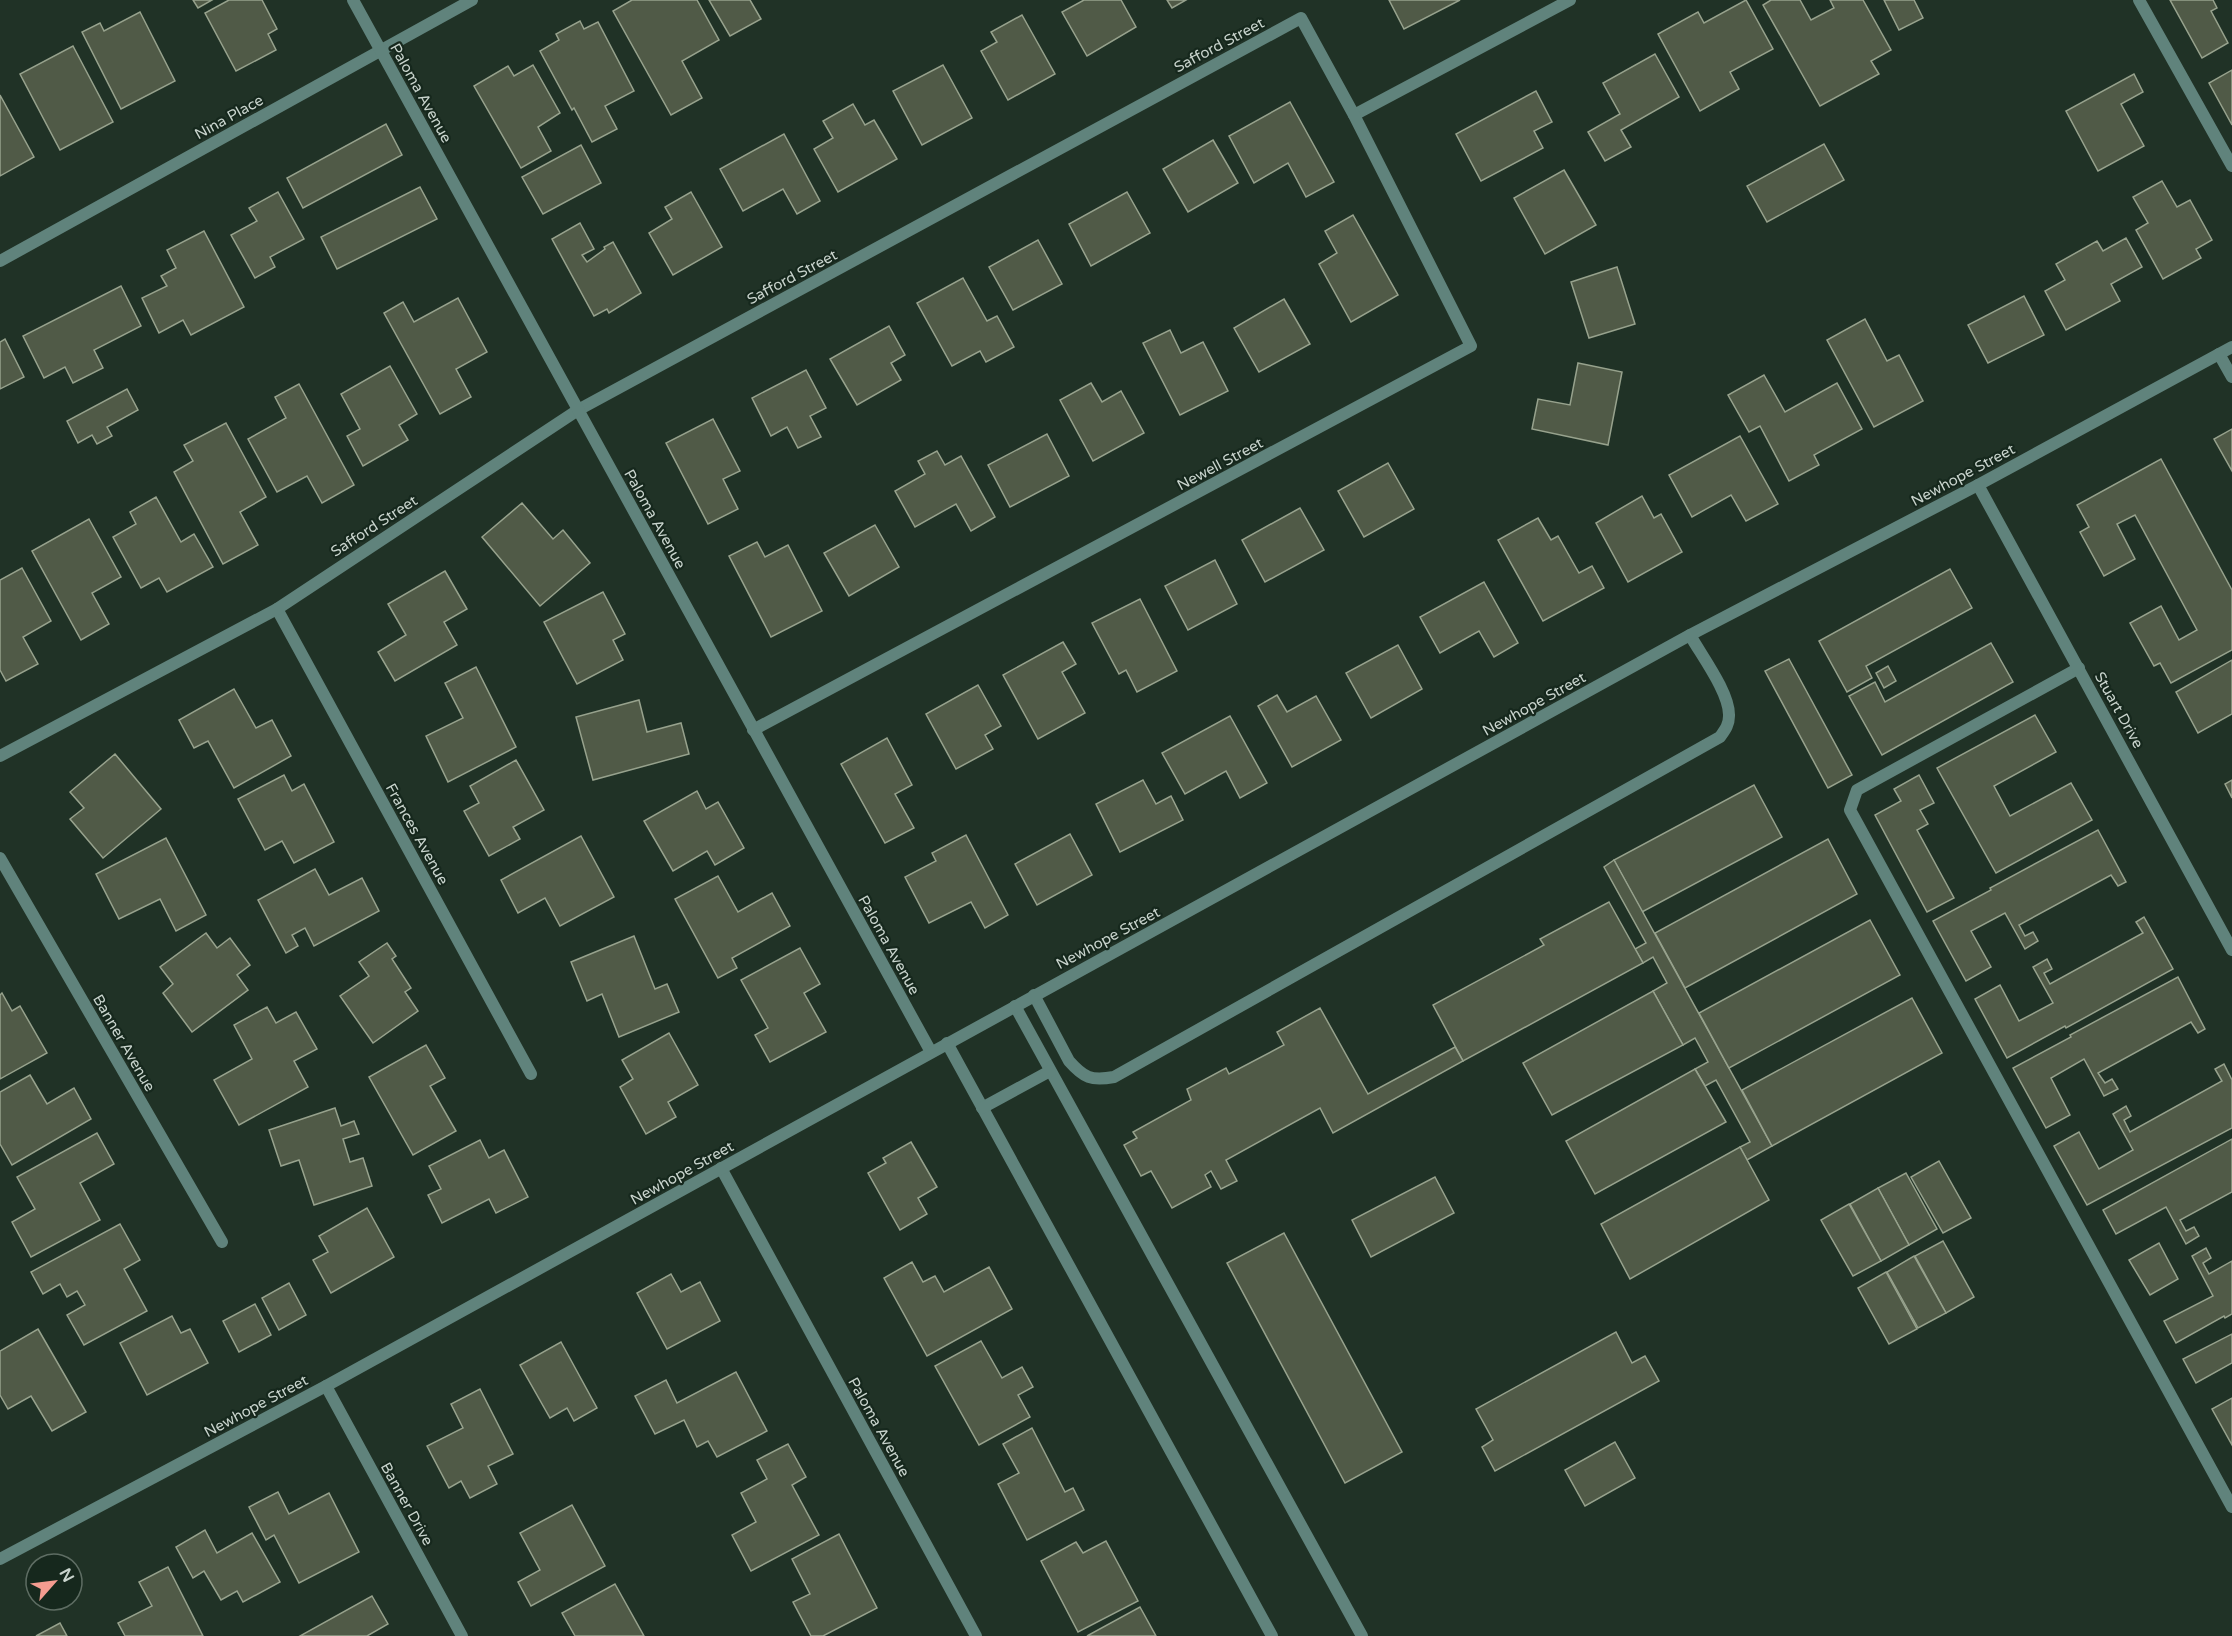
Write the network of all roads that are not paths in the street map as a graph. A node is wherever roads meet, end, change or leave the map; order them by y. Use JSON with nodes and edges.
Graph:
{"nodes":[{"id":1,"x":353,"y":0,"type":"edge"},
{"id":2,"x":472,"y":0,"type":"edge"},
{"id":3,"x":1570,"y":0,"type":"edge"},
{"id":4,"x":2139,"y":0,"type":"edge"},
{"id":5,"x":381,"y":50,"type":"junction"},
{"id":6,"x":1354,"y":115,"type":"junction"},
{"id":7,"x":2232,"y":166,"type":"edge"},
{"id":8,"x":0,"y":261,"type":"edge"},
{"id":9,"x":2232,"y":347,"type":"edge"},
{"id":10,"x":2219,"y":354,"type":"junction"},
{"id":11,"x":2232,"y":377,"type":"edge"},
{"id":12,"x":578,"y":410,"type":"junction"},
{"id":13,"x":1978,"y":485,"type":"junction"},
{"id":14,"x":277,"y":609,"type":"junction"},
{"id":15,"x":1690,"y":635,"type":"junction"},
{"id":16,"x":2079,"y":668,"type":"junction"},
{"id":17,"x":753,"y":730,"type":"junction"},
{"id":18,"x":0,"y":756,"type":"edge"},
{"id":19,"x":0,"y":858,"type":"edge"},
{"id":20,"x":2232,"y":950,"type":"edge"},
{"id":21,"x":1034,"y":995,"type":"junction"},
{"id":22,"x":1015,"y":1006,"type":"junction"},
{"id":23,"x":947,"y":1043,"type":"junction"},
{"id":24,"x":931,"y":1052,"type":"junction"},
{"id":25,"x":1050,"y":1071,"type":"junction"},
{"id":26,"x":531,"y":1074,"type":"dead end"},
{"id":27,"x":982,"y":1108,"type":"junction"},
{"id":28,"x":721,"y":1168,"type":"junction"},
{"id":29,"x":222,"y":1242,"type":"dead end"},
{"id":30,"x":326,"y":1386,"type":"junction"},
{"id":31,"x":2232,"y":1507,"type":"edge"},
{"id":32,"x":0,"y":1559,"type":"edge"},
{"id":33,"x":462,"y":1636,"type":"edge"},
{"id":34,"x":975,"y":1636,"type":"edge"},
{"id":35,"x":1272,"y":1636,"type":"edge"},
{"id":36,"x":1362,"y":1636,"type":"edge"}],
"edges":[{"from":1,"to":5,"type":"street","name":"Paloma Avenue"},
{"from":2,"to":5,"type":"street","name":"Nina Place"},
{"from":3,"to":6,"type":"street"},
{"from":4,"to":7,"type":"street"},
{"from":5,"to":8,"type":"street","name":"Nina Place"},
{"from":5,"to":12,"type":"street","name":"Paloma Avenue"},
{"from":6,"to":12,"type":"street","name":"Safford Street"},
{"from":6,"to":17,"type":"street","name":"Newell Street"},
{"from":9,"to":10,"type":"street","name":"Newhope Street"},
{"from":10,"to":11,"type":"street"},
{"from":10,"to":13,"type":"street","name":"Newhope Street"},
{"from":12,"to":14,"type":"street","name":"Safford Street"},
{"from":12,"to":17,"type":"street","name":"Paloma Avenue"},
{"from":13,"to":15,"type":"street","name":"Newhope Street"},
{"from":13,"to":16,"type":"street","name":"Stuart Drive"},
{"from":14,"to":18,"type":"street","name":"Safford Street"},
{"from":14,"to":26,"type":"street","name":"Frances Avenue"},
{"from":15,"to":21,"type":"street","name":"Newhope Street"},
{"from":15,"to":21,"type":"street"},
{"from":16,"to":20,"type":"street","name":"Stuart Drive"},
{"from":16,"to":31,"type":"street"},
{"from":17,"to":24,"type":"street","name":"Paloma Avenue"},
{"from":19,"to":29,"type":"street","name":"Banner Avenue"},
{"from":21,"to":22,"type":"street","name":"Newhope Street"},
{"from":22,"to":23,"type":"street","name":"Newhope Street"},
{"from":22,"to":25,"type":"street"},
{"from":23,"to":24,"type":"street","name":"Newhope Street"},
{"from":23,"to":27,"type":"street"},
{"from":24,"to":28,"type":"street","name":"Newhope Street"},
{"from":25,"to":27,"type":"street"},
{"from":25,"to":36,"type":"street"},
{"from":27,"to":35,"type":"street"},
{"from":28,"to":30,"type":"street","name":"Newhope Street"},
{"from":28,"to":34,"type":"street","name":"Paloma Avenue"},
{"from":30,"to":32,"type":"street","name":"Newhope Street"},
{"from":30,"to":33,"type":"street","name":"Banner Drive"}]}
